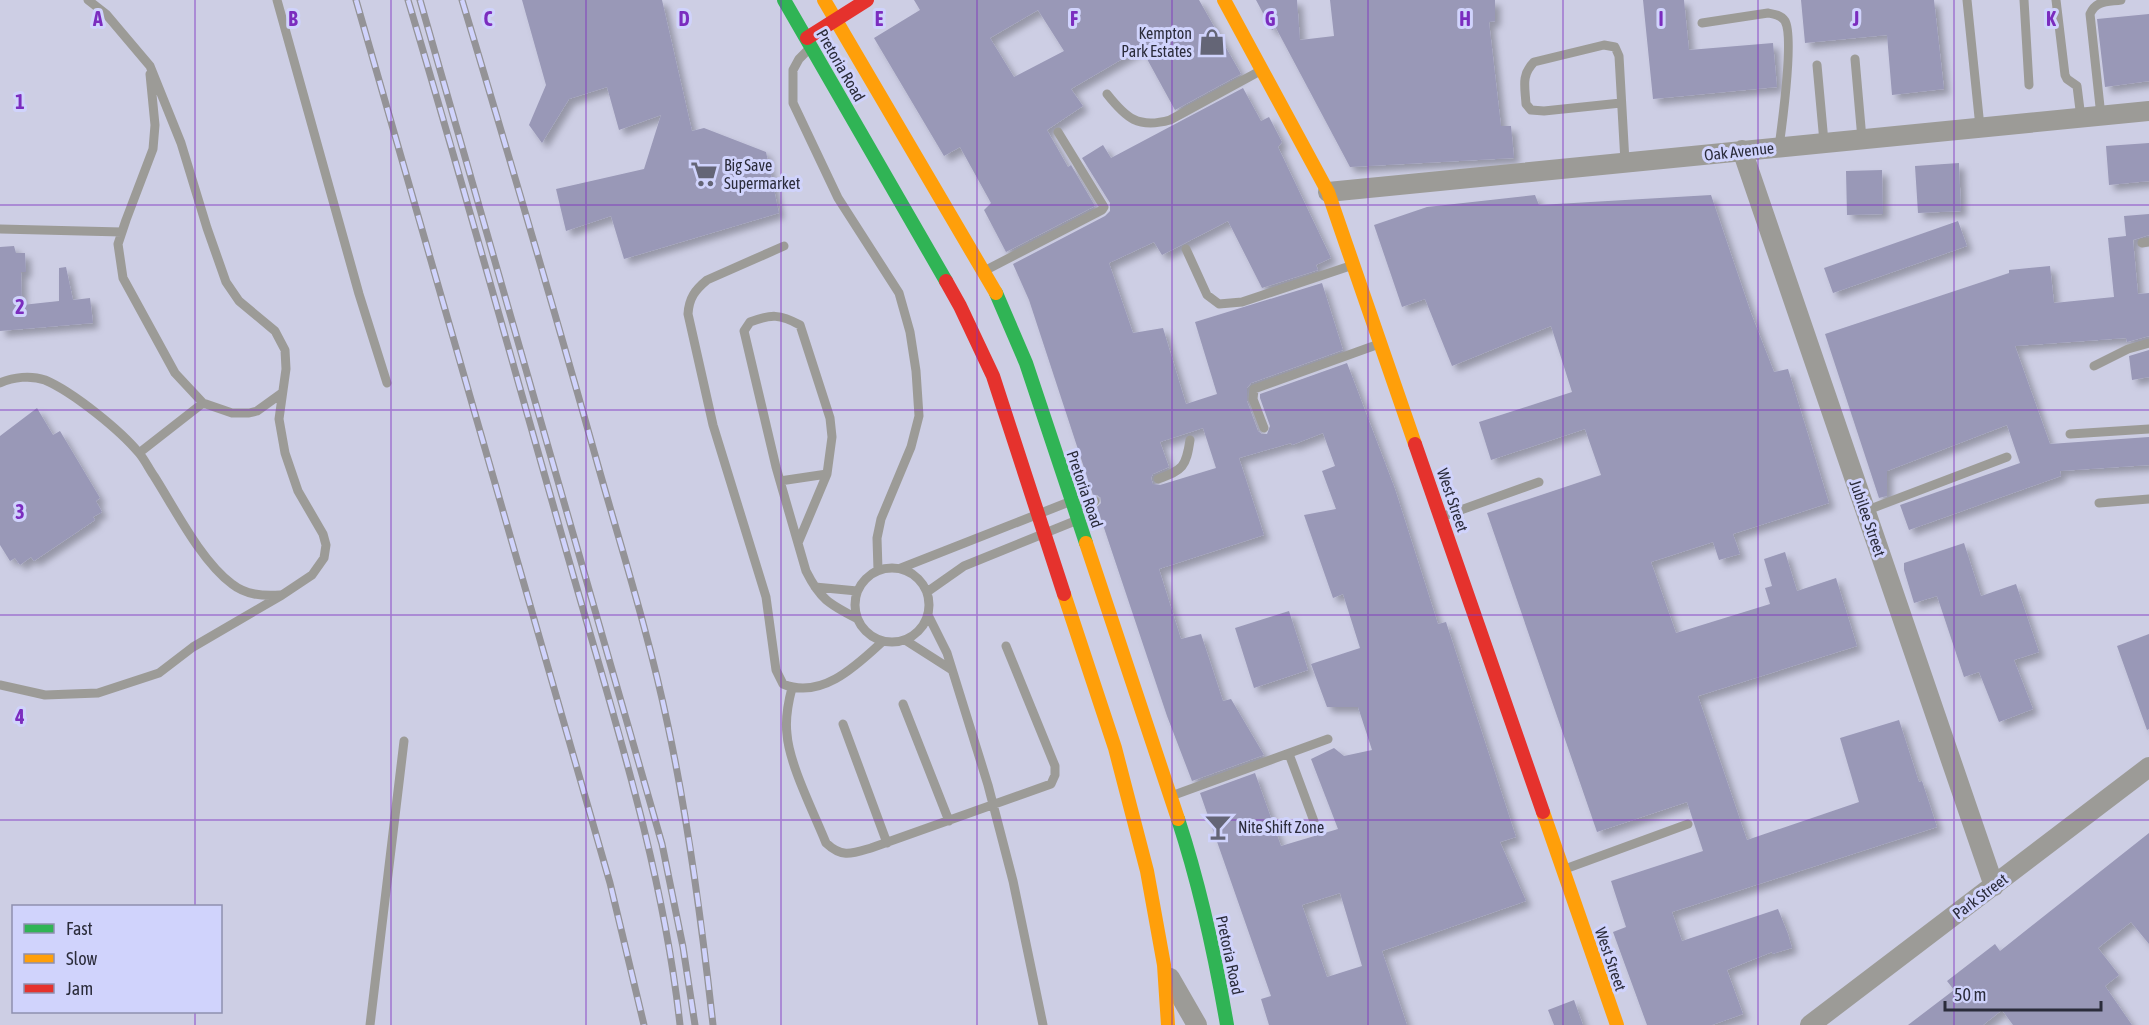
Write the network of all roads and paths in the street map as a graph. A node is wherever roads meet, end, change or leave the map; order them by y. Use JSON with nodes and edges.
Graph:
{"nodes":[{"id":1,"x":88,"y":0,"type":"edge"},
{"id":2,"x":277,"y":0,"type":"edge"},
{"id":3,"x":784,"y":0,"type":"edge"},
{"id":4,"x":824,"y":0,"type":"edge"},
{"id":5,"x":867,"y":0,"type":"edge"},
{"id":6,"x":1224,"y":0,"type":"edge"},
{"id":7,"x":1967,"y":0,"type":"edge"},
{"id":8,"x":2024,"y":0,"type":"edge"},
{"id":9,"x":2056,"y":0,"type":"edge"},
{"id":10,"x":2121,"y":0,"type":"edge"},
{"id":11,"x":835,"y":20,"type":"junction"},
{"id":12,"x":1702,"y":22,"type":"dead end"},
{"id":13,"x":809,"y":42,"type":"junction"},
{"id":14,"x":1856,"y":59,"type":"dead end"},
{"id":15,"x":1817,"y":65,"type":"dead end"},
{"id":16,"x":150,"y":66,"type":"junction"},
{"id":17,"x":1262,"y":69,"type":"junction"},
{"id":18,"x":2029,"y":85,"type":"dead end"},
{"id":19,"x":1107,"y":94,"type":"dead end"},
{"id":20,"x":1622,"y":103,"type":"junction"},
{"id":21,"x":2149,"y":111,"type":"edge"},
{"id":22,"x":2101,"y":116,"type":"junction"},
{"id":23,"x":2081,"y":118,"type":"junction"},
{"id":24,"x":1980,"y":127,"type":"junction"},
{"id":25,"x":1058,"y":132,"type":"dead end"},
{"id":26,"x":1862,"y":139,"type":"junction"},
{"id":27,"x":1824,"y":142,"type":"junction"},
{"id":28,"x":1779,"y":147,"type":"junction"},
{"id":29,"x":1742,"y":150,"type":"junction"},
{"id":30,"x":1625,"y":162,"type":"junction"},
{"id":31,"x":1328,"y":192,"type":"junction"},
{"id":32,"x":0,"y":229,"type":"edge"},
{"id":33,"x":122,"y":232,"type":"junction"},
{"id":34,"x":784,"y":246,"type":"dead end"},
{"id":35,"x":1186,"y":249,"type":"dead end"},
{"id":36,"x":1353,"y":266,"type":"junction"},
{"id":37,"x":984,"y":271,"type":"junction"},
{"id":38,"x":1382,"y":343,"type":"junction"},
{"id":39,"x":2149,"y":343,"type":"edge"},
{"id":40,"x":2094,"y":366,"type":"dead end"},
{"id":41,"x":0,"y":383,"type":"edge"},
{"id":42,"x":387,"y":383,"type":"dead end"},
{"id":43,"x":282,"y":393,"type":"junction"},
{"id":44,"x":203,"y":403,"type":"junction"},
{"id":45,"x":1264,"y":428,"type":"dead end"},
{"id":46,"x":2149,"y":429,"type":"edge"},
{"id":47,"x":2070,"y":434,"type":"dead end"},
{"id":48,"x":1190,"y":440,"type":"dead end"},
{"id":49,"x":139,"y":453,"type":"junction"},
{"id":50,"x":2007,"y":457,"type":"dead end"},
{"id":51,"x":827,"y":474,"type":"junction"},
{"id":52,"x":1158,"y":479,"type":"dead end"},
{"id":53,"x":780,"y":481,"type":"junction"},
{"id":54,"x":1539,"y":482,"type":"dead end"},
{"id":55,"x":2149,"y":499,"type":"edge"},
{"id":56,"x":1095,"y":501,"type":"dead end"},
{"id":57,"x":2099,"y":503,"type":"dead end"},
{"id":58,"x":1074,"y":510,"type":"junction"},
{"id":59,"x":1865,"y":511,"type":"junction"},
{"id":60,"x":1036,"y":515,"type":"junction"},
{"id":61,"x":1441,"y":516,"type":"junction"},
{"id":62,"x":1043,"y":535,"type":"junction"},
{"id":63,"x":798,"y":543,"type":"junction"},
{"id":64,"x":902,"y":568,"type":"junction"},
{"id":65,"x":878,"y":570,"type":"junction"},
{"id":66,"x":815,"y":587,"type":"junction"},
{"id":67,"x":857,"y":591,"type":"junction"},
{"id":68,"x":927,"y":592,"type":"junction"},
{"id":69,"x":282,"y":595,"type":"junction"},
{"id":70,"x":928,"y":615,"type":"junction"},
{"id":71,"x":856,"y":618,"type":"junction"},
{"id":72,"x":905,"y":640,"type":"junction"},
{"id":73,"x":882,"y":642,"type":"junction"},
{"id":74,"x":1006,"y":646,"type":"dead end"},
{"id":75,"x":952,"y":670,"type":"junction"},
{"id":76,"x":0,"y":685,"type":"edge"},
{"id":77,"x":792,"y":688,"type":"junction"},
{"id":78,"x":903,"y":704,"type":"dead end"},
{"id":79,"x":843,"y":724,"type":"dead end"},
{"id":80,"x":1328,"y":739,"type":"dead end"},
{"id":81,"x":404,"y":741,"type":"dead end"},
{"id":82,"x":1289,"y":754,"type":"junction"},
{"id":83,"x":2149,"y":767,"type":"edge"},
{"id":84,"x":1172,"y":796,"type":"junction"},
{"id":85,"x":994,"y":805,"type":"junction"},
{"id":86,"x":949,"y":821,"type":"junction"},
{"id":87,"x":1315,"y":824,"type":"dead end"},
{"id":88,"x":1688,"y":824,"type":"dead end"},
{"id":89,"x":887,"y":843,"type":"junction"},
{"id":90,"x":1563,"y":870,"type":"junction"},
{"id":91,"x":1994,"y":886,"type":"junction"},
{"id":92,"x":1164,"y":965,"type":"junction"},
{"id":93,"x":1218,"y":972,"type":"junction"},
{"id":94,"x":1240,"y":1014,"type":"dead end"},
{"id":95,"x":370,"y":1025,"type":"edge"},
{"id":96,"x":1043,"y":1025,"type":"edge"},
{"id":97,"x":1168,"y":1025,"type":"edge"},
{"id":98,"x":1197,"y":1025,"type":"edge"},
{"id":99,"x":1227,"y":1025,"type":"edge"},
{"id":100,"x":1617,"y":1025,"type":"edge"},
{"id":101,"x":1810,"y":1025,"type":"edge"}],
"edges":[{"from":1,"to":16,"type":"lane"},
{"from":2,"to":42,"type":"lane"},
{"from":3,"to":13,"type":"main road","name":"Pretoria Road"},
{"from":4,"to":11,"type":"main road","name":"Pretoria Road"},
{"from":5,"to":11,"type":"main road"},
{"from":6,"to":17,"type":"main road","name":"West Street"},
{"from":7,"to":24,"type":"lane"},
{"from":8,"to":18,"type":"lane"},
{"from":9,"to":23,"type":"lane"},
{"from":10,"to":22,"type":"lane"},
{"from":11,"to":13,"type":"main road"},
{"from":11,"to":37,"type":"main road","name":"Pretoria Road"},
{"from":12,"to":28,"type":"lane"},
{"from":13,"to":60,"type":"main road","name":"Pretoria Road"},
{"from":13,"to":65,"type":"lane"},
{"from":14,"to":26,"type":"lane"},
{"from":15,"to":27,"type":"lane"},
{"from":16,"to":33,"type":"lane"},
{"from":16,"to":43,"type":"lane"},
{"from":17,"to":19,"type":"lane"},
{"from":17,"to":31,"type":"main road","name":"West Street"},
{"from":20,"to":20,"type":"lane"},
{"from":20,"to":30,"type":"lane"},
{"from":21,"to":22,"type":"street","name":"Oak Avenue"},
{"from":22,"to":23,"type":"street","name":"Oak Avenue"},
{"from":23,"to":24,"type":"street","name":"Oak Avenue"},
{"from":24,"to":26,"type":"street","name":"Oak Avenue"},
{"from":25,"to":37,"type":"lane"},
{"from":26,"to":27,"type":"street","name":"Oak Avenue"},
{"from":27,"to":28,"type":"street","name":"Oak Avenue"},
{"from":28,"to":29,"type":"street","name":"Oak Avenue"},
{"from":29,"to":30,"type":"street","name":"Oak Avenue"},
{"from":29,"to":59,"type":"street","name":"Jubilee Street"},
{"from":30,"to":31,"type":"street","name":"Oak Avenue"},
{"from":31,"to":36,"type":"main road","name":"West Street"},
{"from":32,"to":33,"type":"lane"},
{"from":33,"to":44,"type":"lane"},
{"from":34,"to":77,"type":"lane"},
{"from":35,"to":36,"type":"lane"},
{"from":36,"to":38,"type":"main road","name":"West Street"},
{"from":37,"to":58,"type":"main road","name":"Pretoria Road"},
{"from":38,"to":45,"type":"lane"},
{"from":38,"to":61,"type":"main road","name":"West Street"},
{"from":39,"to":40,"type":"lane"},
{"from":41,"to":49,"type":"lane"},
{"from":43,"to":44,"type":"lane"},
{"from":43,"to":69,"type":"lane"},
{"from":44,"to":49,"type":"lane"},
{"from":46,"to":47,"type":"lane"},
{"from":48,"to":52,"type":"lane"},
{"from":49,"to":69,"type":"lane"},
{"from":50,"to":59,"type":"lane"},
{"from":51,"to":53,"type":"lane"},
{"from":51,"to":53,"type":"lane"},
{"from":51,"to":63,"type":"lane"},
{"from":53,"to":63,"type":"lane"},
{"from":54,"to":61,"type":"lane"},
{"from":55,"to":57,"type":"lane"},
{"from":56,"to":58,"type":"lane"},
{"from":58,"to":60,"type":"lane"},
{"from":58,"to":62,"type":"lane"},
{"from":58,"to":84,"type":"main road","name":"Pretoria Road"},
{"from":59,"to":91,"type":"street","name":"Jubilee Street"},
{"from":60,"to":62,"type":"main road","name":"Pretoria Road"},
{"from":60,"to":64,"type":"lane"},
{"from":61,"to":90,"type":"main road","name":"West Street"},
{"from":62,"to":68,"type":"lane"},
{"from":62,"to":92,"type":"main road","name":"Pretoria Road"},
{"from":63,"to":66,"type":"lane"},
{"from":64,"to":65,"type":"lane"},
{"from":64,"to":68,"type":"lane"},
{"from":65,"to":67,"type":"lane"},
{"from":66,"to":67,"type":"lane"},
{"from":66,"to":71,"type":"lane"},
{"from":67,"to":71,"type":"lane"},
{"from":68,"to":70,"type":"lane"},
{"from":69,"to":76,"type":"lane"},
{"from":70,"to":72,"type":"lane"},
{"from":70,"to":75,"type":"lane"},
{"from":71,"to":73,"type":"lane"},
{"from":72,"to":73,"type":"lane"},
{"from":72,"to":75,"type":"lane"},
{"from":73,"to":77,"type":"lane"},
{"from":74,"to":85,"type":"lane"},
{"from":75,"to":85,"type":"lane"},
{"from":77,"to":89,"type":"lane"},
{"from":78,"to":86,"type":"lane"},
{"from":79,"to":89,"type":"lane"},
{"from":80,"to":82,"type":"lane"},
{"from":81,"to":95,"type":"lane"},
{"from":82,"to":84,"type":"lane"},
{"from":82,"to":87,"type":"lane"},
{"from":83,"to":91,"type":"street","name":"Park Street"},
{"from":84,"to":93,"type":"main road","name":"Pretoria Road"},
{"from":85,"to":86,"type":"lane"},
{"from":85,"to":96,"type":"lane"},
{"from":86,"to":89,"type":"lane"},
{"from":88,"to":90,"type":"lane"},
{"from":90,"to":100,"type":"main road","name":"West Street"},
{"from":91,"to":101,"type":"street","name":"Park Street"},
{"from":92,"to":97,"type":"main road","name":"Pretoria Road"},
{"from":92,"to":98,"type":"street"},
{"from":93,"to":94,"type":"main road"},
{"from":93,"to":99,"type":"main road","name":"Pretoria Road"}]}
